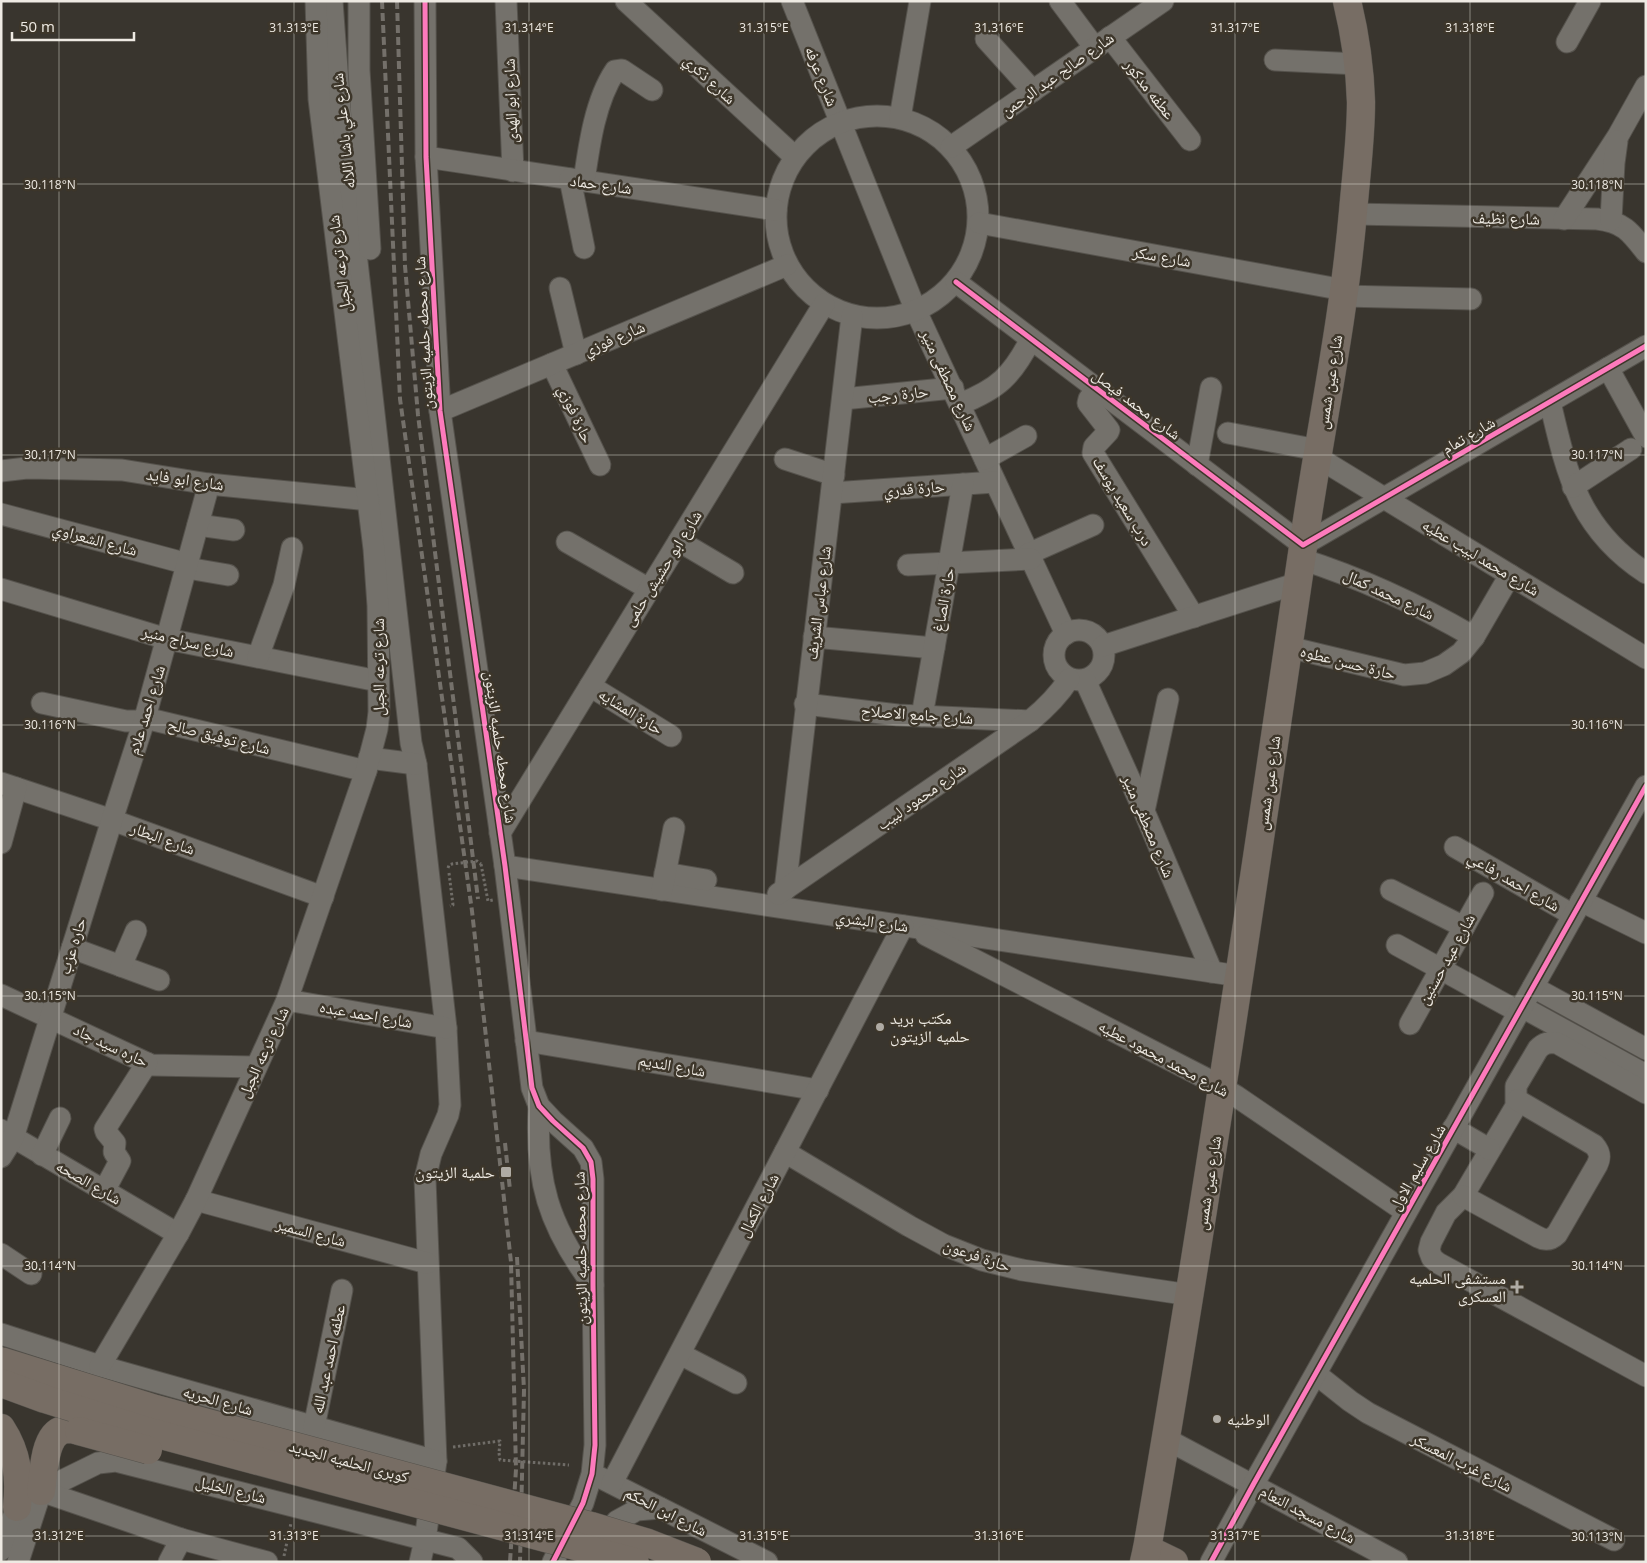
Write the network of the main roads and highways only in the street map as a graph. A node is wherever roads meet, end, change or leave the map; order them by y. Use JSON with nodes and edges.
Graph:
{"nodes":[{"id":1,"x":1347,"y":1,"type":"edge"},
{"id":2,"x":1,"y":1361,"type":"edge"},
{"id":3,"x":1,"y":1383,"type":"edge"},
{"id":4,"x":1,"y":1428,"type":"edge"},
{"id":5,"x":41,"y":1491,"type":"road end"},
{"id":6,"x":17,"y":1507,"type":"road end"},
{"id":7,"x":468,"y":1518,"type":"junction"},
{"id":8,"x":1146,"y":1556,"type":"edge"},
{"id":9,"x":635,"y":1562,"type":"edge"},
{"id":10,"x":697,"y":1562,"type":"edge"},
{"id":11,"x":1174,"y":1562,"type":"edge"}],
"edges":[{"from":1,"to":8,"type":"main road","name":"شارع عين شمس"},
{"from":2,"to":10,"type":"main road","name":"كوبرى الحلميه الجديد","bridge":true},
{"from":3,"to":7,"type":"main road","name":"كوبرى الحلميه الجديد","bridge":true},
{"from":4,"to":6,"type":"main road"},
{"from":5,"to":7,"type":"main road","bridge":true},
{"from":7,"to":9,"type":"main road","name":"كوبرى الحلميه الجديد","bridge":true},
{"from":8,"to":11,"type":"main road"}]}
